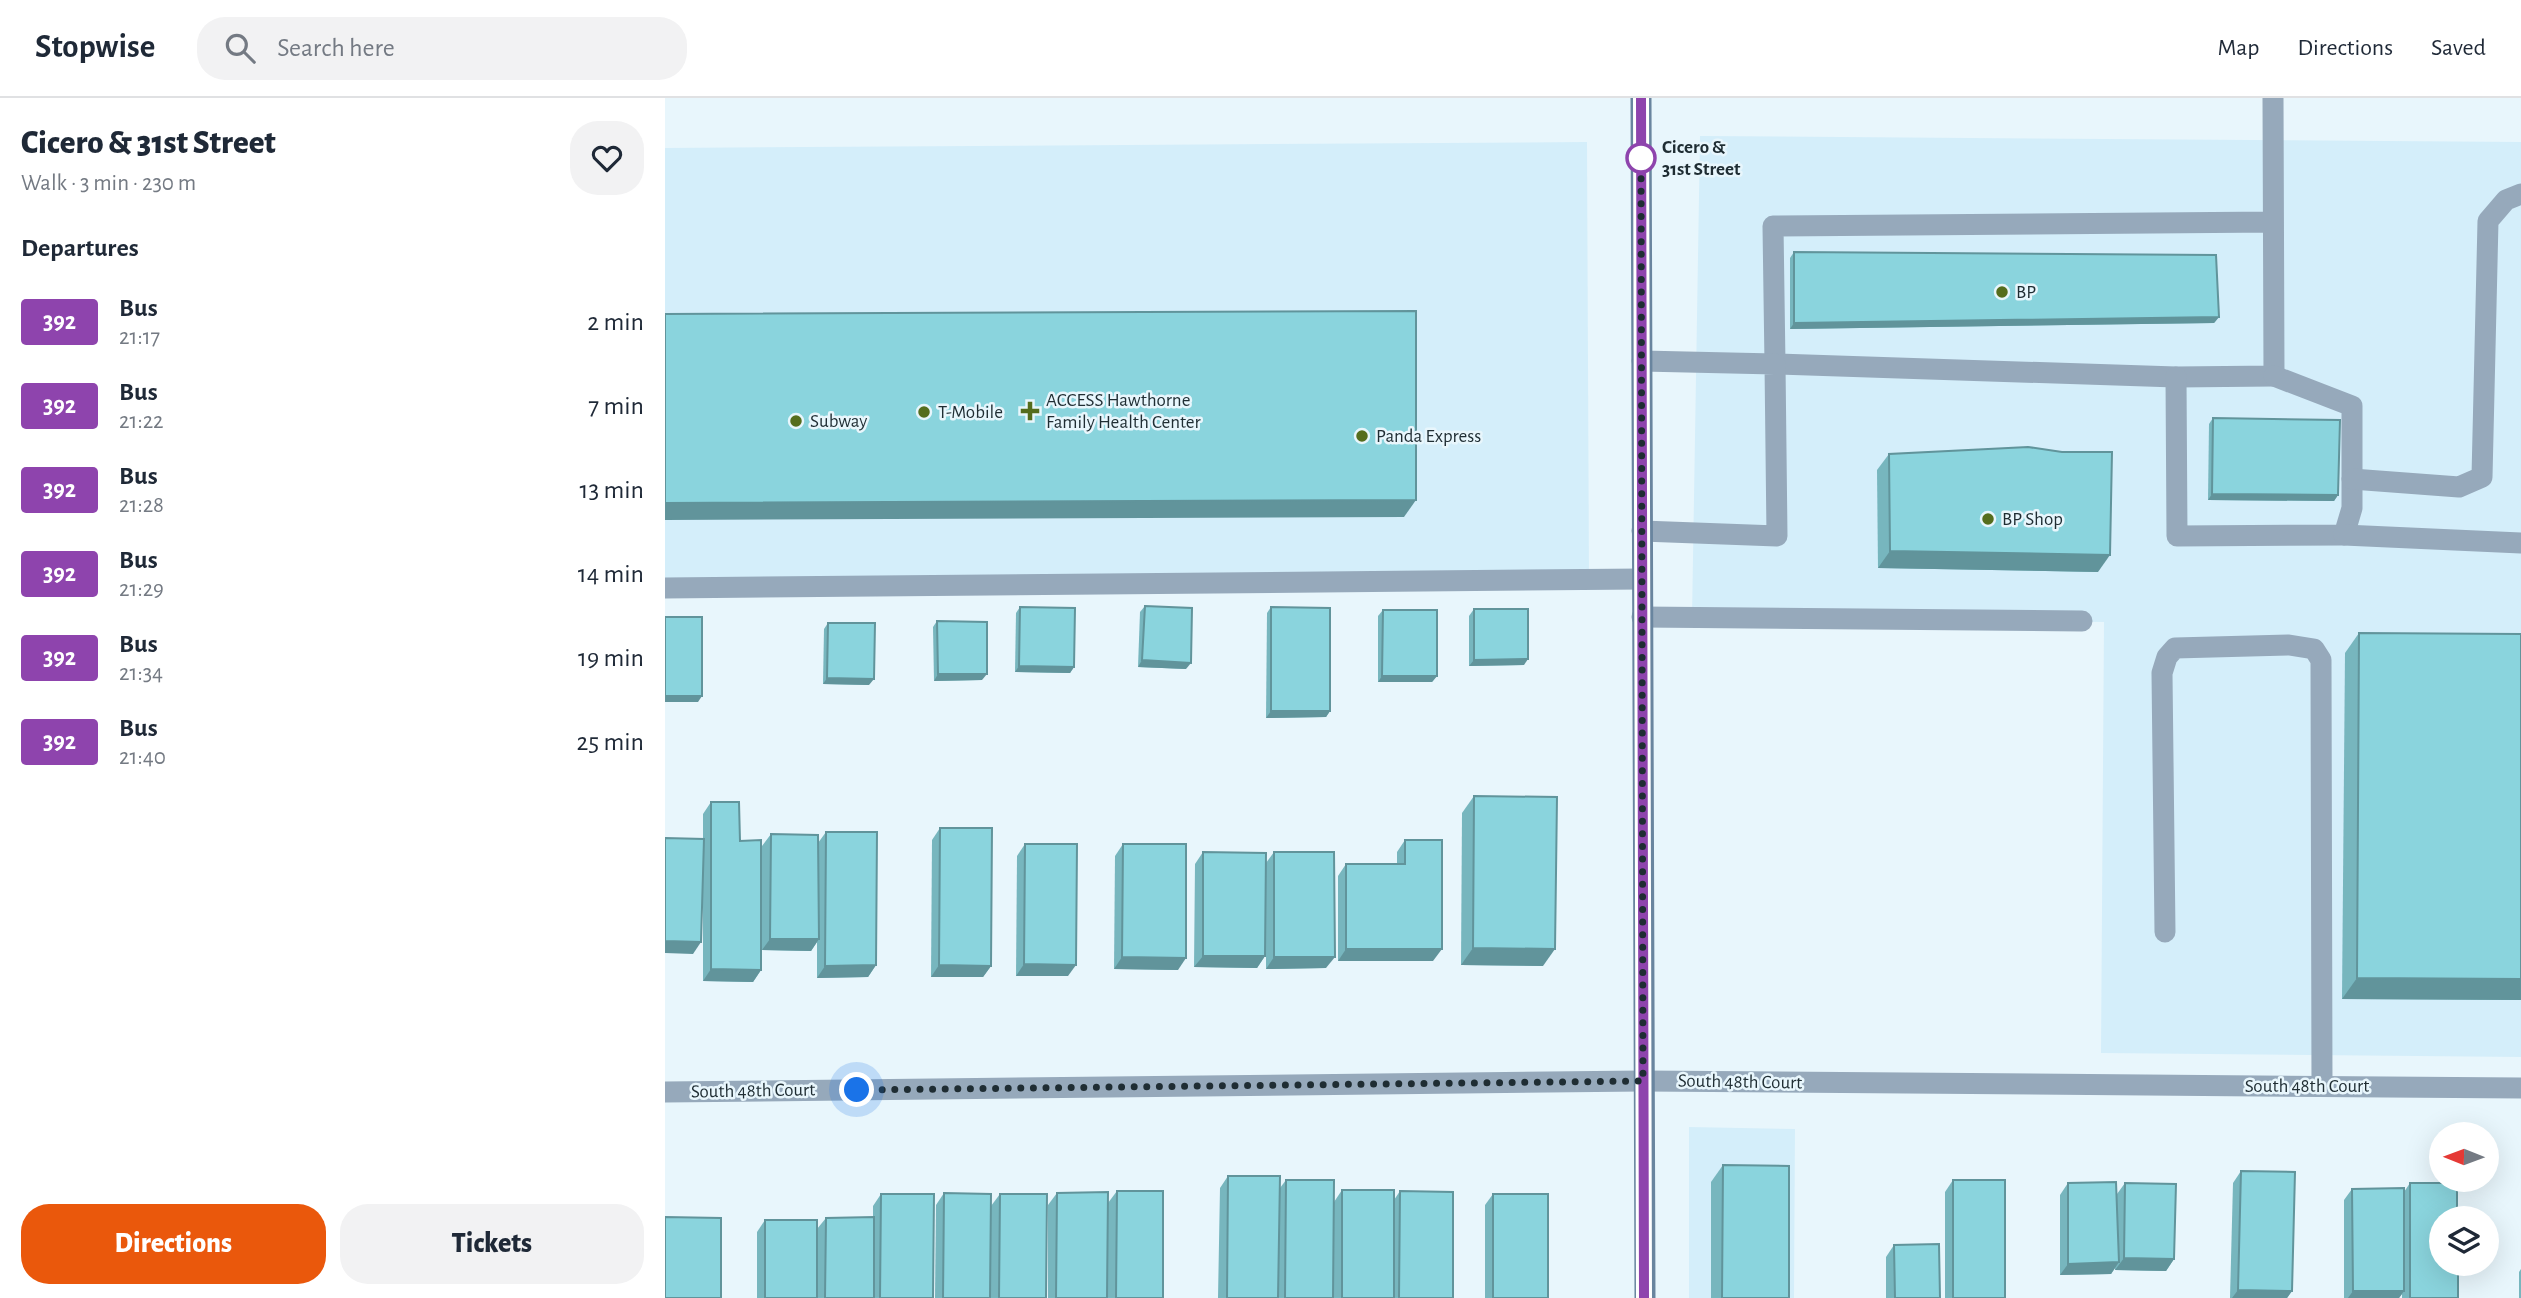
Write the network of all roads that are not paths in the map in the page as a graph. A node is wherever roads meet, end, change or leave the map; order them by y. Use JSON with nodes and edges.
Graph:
{"nodes":[{"id":1,"x":1641,"y":98,"type":"edge"},
{"id":2,"x":2273,"y":98,"type":"edge"},
{"id":3,"x":2521,"y":194,"type":"edge"},
{"id":4,"x":2273,"y":222,"type":"junction"},
{"id":5,"x":1642,"y":361,"type":"junction"},
{"id":6,"x":1775,"y":364,"type":"junction"},
{"id":7,"x":2274,"y":376,"type":"junction"},
{"id":8,"x":2176,"y":377,"type":"junction"},
{"id":9,"x":2352,"y":479,"type":"junction"},
{"id":10,"x":1642,"y":531,"type":"junction"},
{"id":11,"x":2344,"y":535,"type":"junction"},
{"id":12,"x":2521,"y":543,"type":"edge"},
{"id":13,"x":1642,"y":579,"type":"junction"},
{"id":14,"x":665,"y":588,"type":"edge"},
{"id":15,"x":1642,"y":617,"type":"junction"},
{"id":16,"x":2082,"y":621,"type":"dead end"},
{"id":17,"x":2165,"y":932,"type":"dead end"},
{"id":18,"x":1643,"y":1081,"type":"junction"},
{"id":19,"x":2322,"y":1086,"type":"junction"},
{"id":20,"x":2521,"y":1088,"type":"edge"},
{"id":21,"x":665,"y":1092,"type":"edge"},
{"id":22,"x":1644,"y":1298,"type":"edge"}],
"edges":[{"from":1,"to":5,"type":"main road"},
{"from":2,"to":4,"type":"street"},
{"from":3,"to":9,"type":"street"},
{"from":4,"to":6,"type":"street"},
{"from":4,"to":7,"type":"street"},
{"from":5,"to":6,"type":"street"},
{"from":5,"to":10,"type":"main road"},
{"from":6,"to":8,"type":"street"},
{"from":6,"to":10,"type":"street"},
{"from":7,"to":8,"type":"street"},
{"from":7,"to":9,"type":"street"},
{"from":8,"to":11,"type":"street"},
{"from":9,"to":11,"type":"street"},
{"from":10,"to":13,"type":"main road"},
{"from":11,"to":12,"type":"street"},
{"from":13,"to":14,"type":"street"},
{"from":13,"to":15,"type":"main road"},
{"from":15,"to":16,"type":"street"},
{"from":15,"to":18,"type":"main road"},
{"from":17,"to":19,"type":"street"},
{"from":18,"to":19,"type":"street","name":"South 48th Court"},
{"from":18,"to":21,"type":"street","name":"South 48th Court"},
{"from":18,"to":22,"type":"main road"},
{"from":19,"to":20,"type":"street","name":"South 48th Court"}]}
